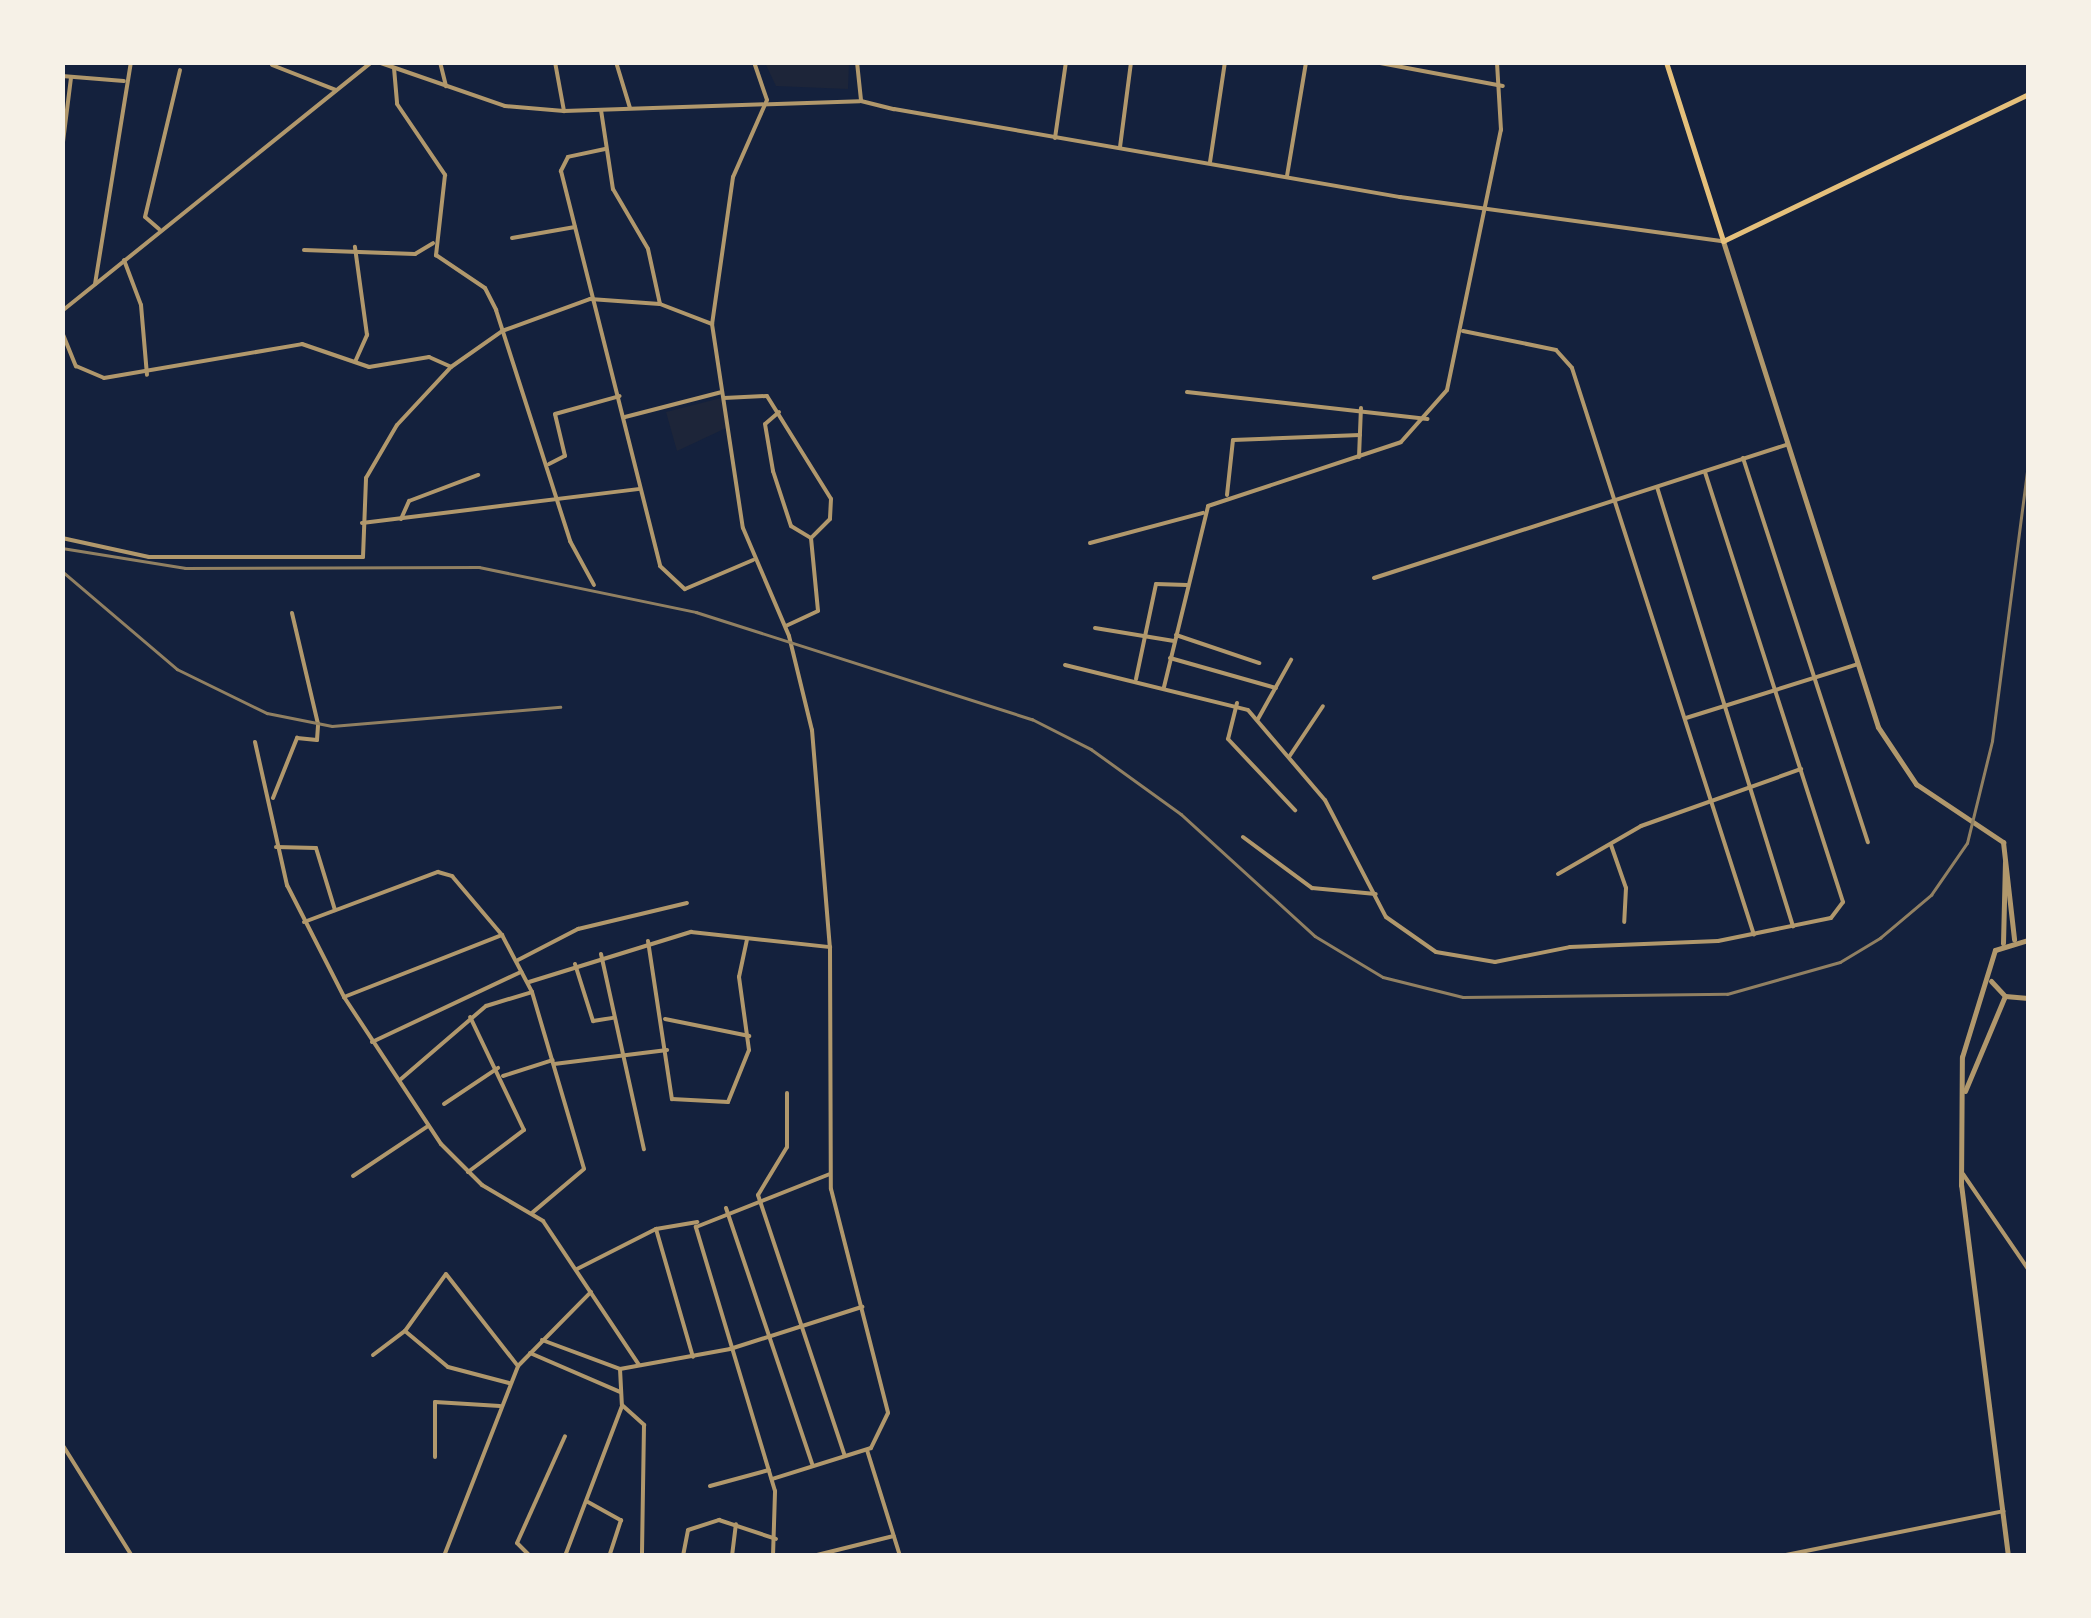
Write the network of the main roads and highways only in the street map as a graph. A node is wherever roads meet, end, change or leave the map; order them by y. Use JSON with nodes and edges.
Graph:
{"nodes":[{"id":1,"x":1666,"y":62,"type":"edge"},
{"id":2,"x":2028,"y":94,"type":"edge"}],
"edges":[{"from":1,"to":2,"type":"main road"}]}
